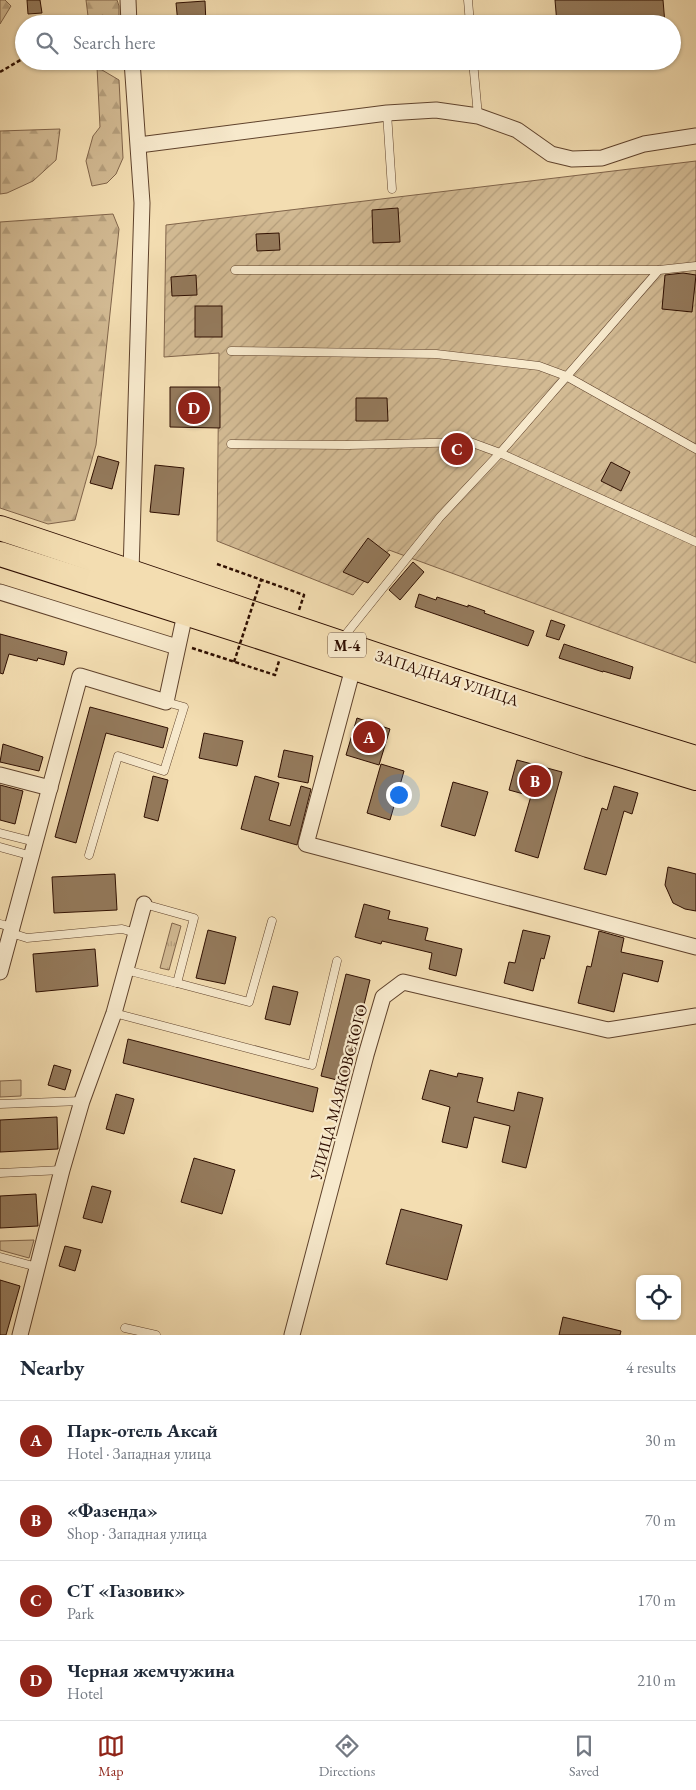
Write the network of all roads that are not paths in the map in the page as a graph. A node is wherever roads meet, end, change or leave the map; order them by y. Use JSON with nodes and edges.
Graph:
{"nodes":[{"id":1,"x":128,"y":0,"type":"edge"},
{"id":2,"x":468,"y":0,"type":"edge"},
{"id":3,"x":129,"y":15,"type":"edge"},
{"id":4,"x":469,"y":15,"type":"edge"},
{"id":5,"x":133,"y":70,"type":"edge"},
{"id":6,"x":474,"y":70,"type":"edge"},
{"id":7,"x":387,"y":113,"type":"junction"},
{"id":8,"x":478,"y":116,"type":"junction"},
{"id":9,"x":696,"y":136,"type":"edge"},
{"id":10,"x":139,"y":145,"type":"junction"},
{"id":11,"x":392,"y":189,"type":"dead end"},
{"id":12,"x":696,"y":266,"type":"edge"},
{"id":13,"x":235,"y":270,"type":"dead end"},
{"id":14,"x":659,"y":270,"type":"junction"},
{"id":15,"x":231,"y":351,"type":"dead end"},
{"id":16,"x":566,"y":376,"type":"junction"},
{"id":17,"x":231,"y":444,"type":"dead end"},
{"id":18,"x":696,"y":450,"type":"edge"},
{"id":19,"x":500,"y":453,"type":"junction"},
{"id":20,"x":0,"y":528,"type":"edge"},
{"id":21,"x":696,"y":542,"type":"edge"},
{"id":22,"x":0,"y":554,"type":"edge"},
{"id":23,"x":131,"y":572,"type":"junction"},
{"id":24,"x":0,"y":592,"type":"edge"},
{"id":25,"x":185,"y":614,"type":"junction"},
{"id":26,"x":339,"y":643,"type":"junction"},
{"id":27,"x":183,"y":647,"type":"junction"},
{"id":28,"x":353,"y":668,"type":"junction"},
{"id":29,"x":166,"y":702,"type":"junction"},
{"id":30,"x":696,"y":758,"type":"edge"},
{"id":31,"x":0,"y":775,"type":"edge"},
{"id":32,"x":696,"y":778,"type":"edge"},
{"id":33,"x":50,"y":788,"type":"junction"},
{"id":34,"x":0,"y":833,"type":"edge"},
{"id":35,"x":0,"y":847,"type":"edge"},
{"id":36,"x":33,"y":849,"type":"junction"},
{"id":37,"x":89,"y":855,"type":"dead end"},
{"id":38,"x":144,"y":904,"type":"joint"},
{"id":39,"x":272,"y":920,"type":"dead end"},
{"id":40,"x":8,"y":928,"type":"edge"},
{"id":41,"x":136,"y":933,"type":"junction"},
{"id":42,"x":696,"y":947,"type":"edge"},
{"id":43,"x":338,"y":961,"type":"dead end"},
{"id":44,"x":126,"y":970,"type":"junction"},
{"id":45,"x":0,"y":972,"type":"edge"},
{"id":46,"x":177,"y":983,"type":"junction"},
{"id":47,"x":114,"y":1013,"type":"junction"},
{"id":48,"x":696,"y":1016,"type":"edge"},
{"id":49,"x":82,"y":1101,"type":"junction"},
{"id":50,"x":0,"y":1104,"type":"edge"},
{"id":51,"x":62,"y":1170,"type":"junction"},
{"id":52,"x":0,"y":1174,"type":"edge"},
{"id":53,"x":0,"y":1257,"type":"edge"},
{"id":54,"x":37,"y":1267,"type":"junction"},
{"id":55,"x":125,"y":1328,"type":"dead end"},
{"id":56,"x":20,"y":1335,"type":"edge"},
{"id":57,"x":156,"y":1335,"type":"edge"},
{"id":58,"x":292,"y":1335,"type":"edge"}],
"edges":[{"from":1,"to":3,"type":"street"},
{"from":2,"to":4,"type":"lane"},
{"from":5,"to":10,"type":"street"},
{"from":6,"to":8,"type":"lane"},
{"from":7,"to":8,"type":"street"},
{"from":7,"to":10,"type":"street"},
{"from":7,"to":11,"type":"lane"},
{"from":8,"to":9,"type":"street"},
{"from":10,"to":23,"type":"street"},
{"from":12,"to":14,"type":"lane"},
{"from":13,"to":14,"type":"lane"},
{"from":14,"to":16,"type":"lane"},
{"from":15,"to":16,"type":"lane"},
{"from":16,"to":18,"type":"lane"},
{"from":16,"to":19,"type":"lane"},
{"from":17,"to":19,"type":"lane"},
{"from":19,"to":21,"type":"lane"},
{"from":19,"to":26,"type":"lane"},
{"from":20,"to":23,"type":"main road","name":"ЗАПАДНАЯ УЛИЦА","number":"М-4"},
{"from":22,"to":25,"type":"main road","name":"ЗАПАДНАЯ УЛИЦА","number":"М-4"},
{"from":23,"to":26,"type":"main road","name":"ЗАПАДНАЯ УЛИЦА","number":"М-4"},
{"from":24,"to":27,"type":"street"},
{"from":25,"to":27,"type":"street"},
{"from":25,"to":28,"type":"main road","name":"ЗАПАДНАЯ УЛИЦА","number":"М-4"},
{"from":26,"to":30,"type":"main road","name":"ЗАПАДНАЯ УЛИЦА","number":"М-4"},
{"from":27,"to":29,"type":"street"},
{"from":28,"to":32,"type":"main road","name":"ЗАПАДНАЯ УЛИЦА","number":"М-4"},
{"from":28,"to":42,"type":"street"},
{"from":29,"to":33,"type":"street"},
{"from":29,"to":37,"type":"lane"},
{"from":31,"to":33,"type":"street"},
{"from":33,"to":36,"type":"street"},
{"from":34,"to":36,"type":"lane"},
{"from":35,"to":36,"type":"lane"},
{"from":36,"to":40,"type":"street"},
{"from":38,"to":41,"type":"street"},
{"from":38,"to":46,"type":"lane"},
{"from":39,"to":46,"type":"lane"},
{"from":40,"to":41,"type":"lane"},
{"from":40,"to":45,"type":"street"},
{"from":41,"to":44,"type":"street"},
{"from":43,"to":47,"type":"lane"},
{"from":44,"to":46,"type":"lane"},
{"from":44,"to":47,"type":"street"},
{"from":47,"to":49,"type":"street"},
{"from":48,"to":58,"type":"street","name":"УЛИЦА МАЯКОВСКОГО"},
{"from":49,"to":50,"type":"lane"},
{"from":49,"to":51,"type":"street"},
{"from":51,"to":52,"type":"lane"},
{"from":51,"to":54,"type":"street"},
{"from":53,"to":54,"type":"lane"},
{"from":54,"to":56,"type":"street"},
{"from":55,"to":57,"type":"lane"}]}
